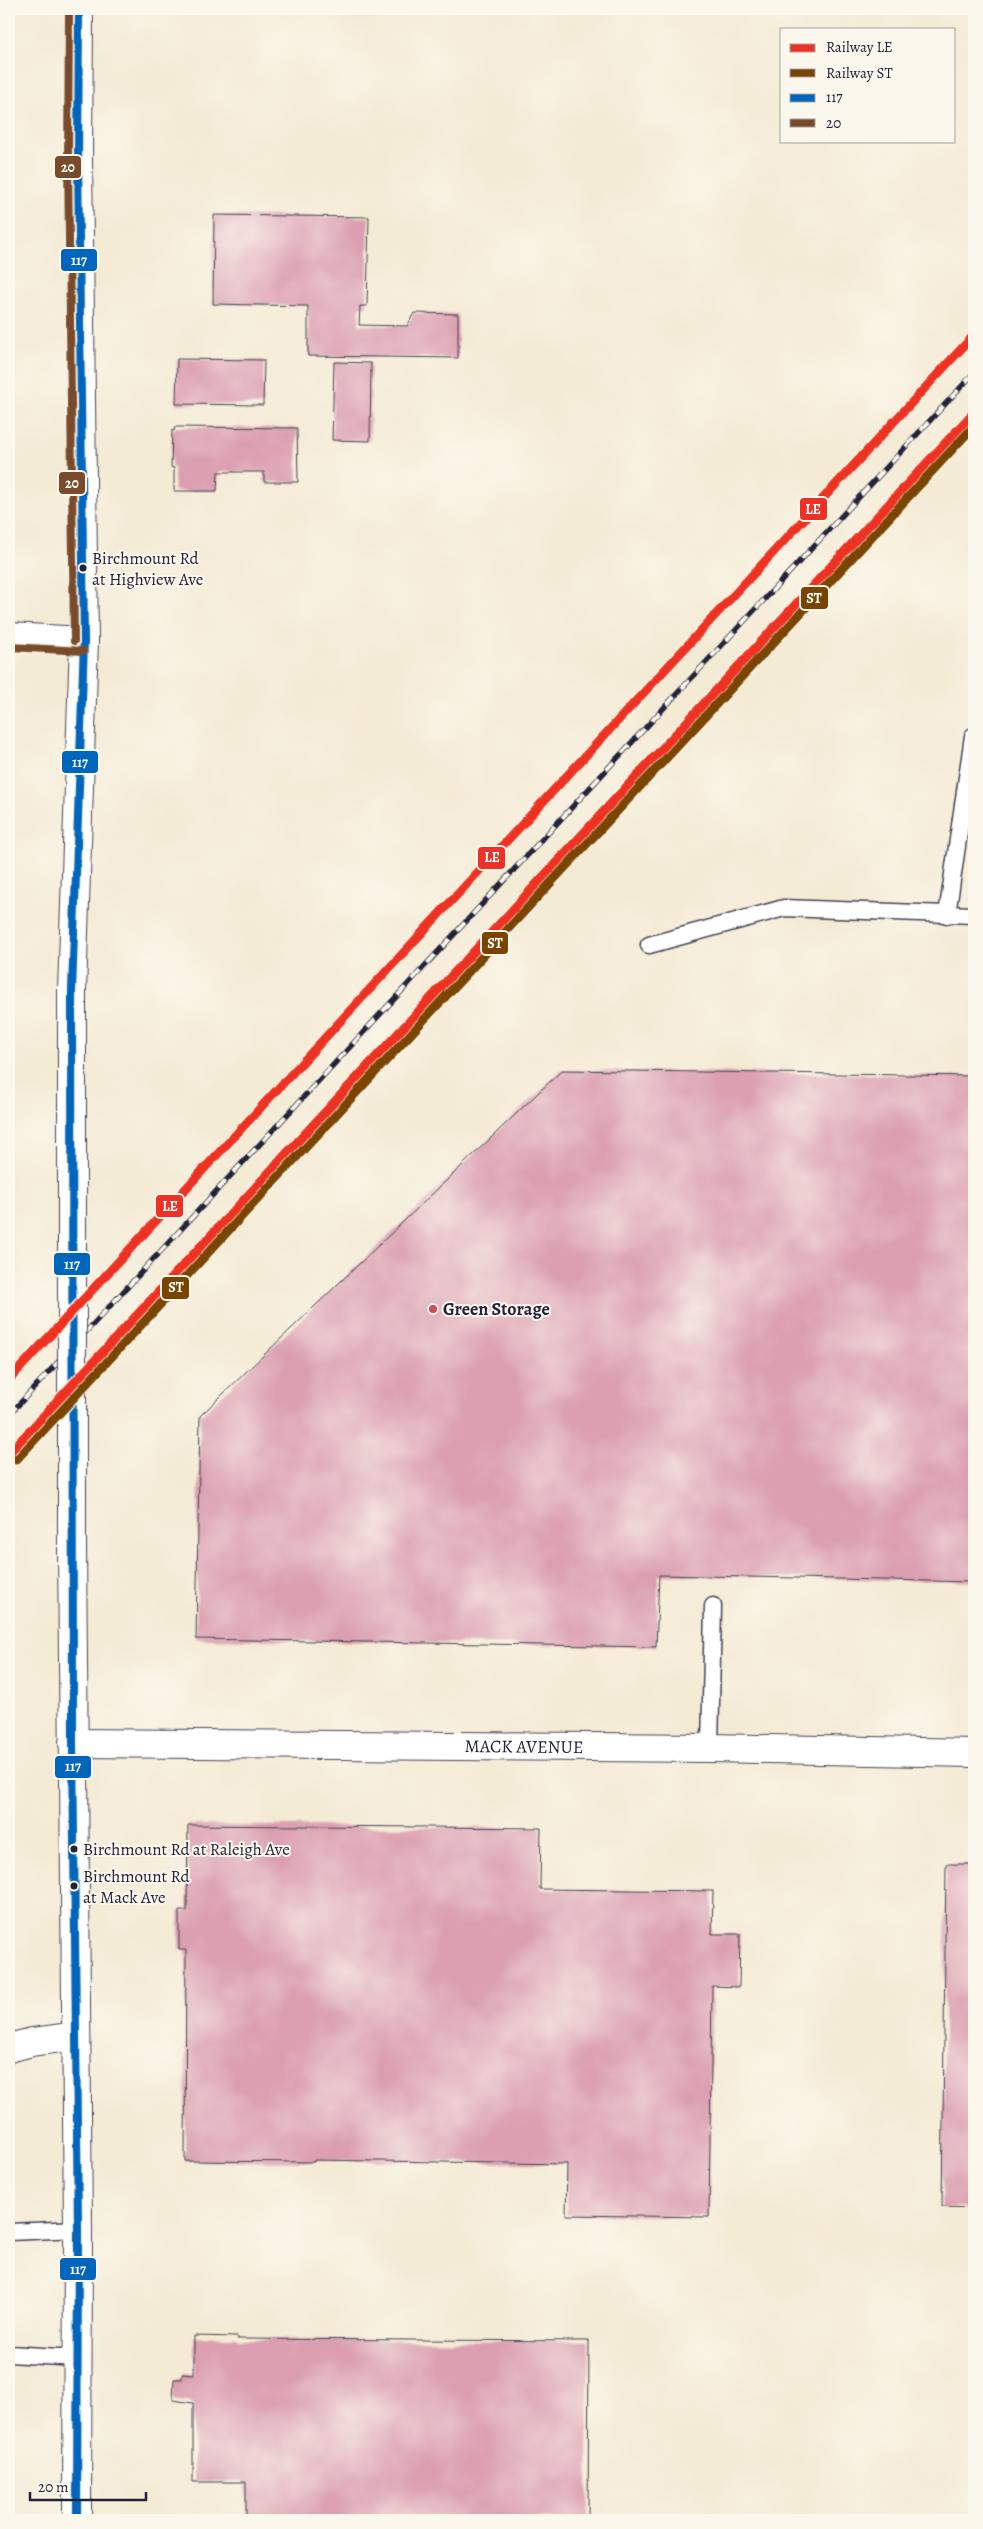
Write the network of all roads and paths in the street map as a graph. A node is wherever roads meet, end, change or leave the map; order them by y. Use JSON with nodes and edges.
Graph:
{"nodes":[{"id":1,"x":80,"y":9,"type":"edge"},
{"id":2,"x":9,"y":637,"type":"edge"},
{"id":3,"x":84,"y":641,"type":"junction"},
{"id":4,"x":973,"y":736,"type":"dead end"},
{"id":5,"x":947,"y":915,"type":"junction"},
{"id":6,"x":974,"y":915,"type":"edge"},
{"id":7,"x":649,"y":945,"type":"dead end"},
{"id":8,"x":713,"y":1606,"type":"dead end"},
{"id":9,"x":73,"y":1743,"type":"junction"},
{"id":10,"x":710,"y":1748,"type":"junction"},
{"id":11,"x":974,"y":1753,"type":"edge"},
{"id":12,"x":76,"y":2036,"type":"junction"},
{"id":13,"x":9,"y":2048,"type":"edge"},
{"id":14,"x":78,"y":2230,"type":"junction"},
{"id":15,"x":9,"y":2232,"type":"edge"},
{"id":16,"x":9,"y":2354,"type":"edge"},
{"id":17,"x":77,"y":2358,"type":"junction"},
{"id":18,"x":77,"y":2520,"type":"edge"}],
"edges":[{"from":1,"to":3,"type":"main road"},
{"from":2,"to":3,"type":"main road"},
{"from":3,"to":9,"type":"main road","bridge":true},
{"from":4,"to":5,"type":"lane"},
{"from":5,"to":6,"type":"lane"},
{"from":5,"to":7,"type":"lane"},
{"from":8,"to":10,"type":"lane"},
{"from":9,"to":10,"type":"main road","name":"MACK AVENUE"},
{"from":9,"to":12,"type":"main road"},
{"from":10,"to":11,"type":"main road","name":"MACK AVENUE"},
{"from":12,"to":13,"type":"main road"},
{"from":12,"to":14,"type":"main road"},
{"from":14,"to":15,"type":"lane"},
{"from":14,"to":17,"type":"main road"},
{"from":16,"to":17,"type":"lane"},
{"from":17,"to":18,"type":"main road"}]}
